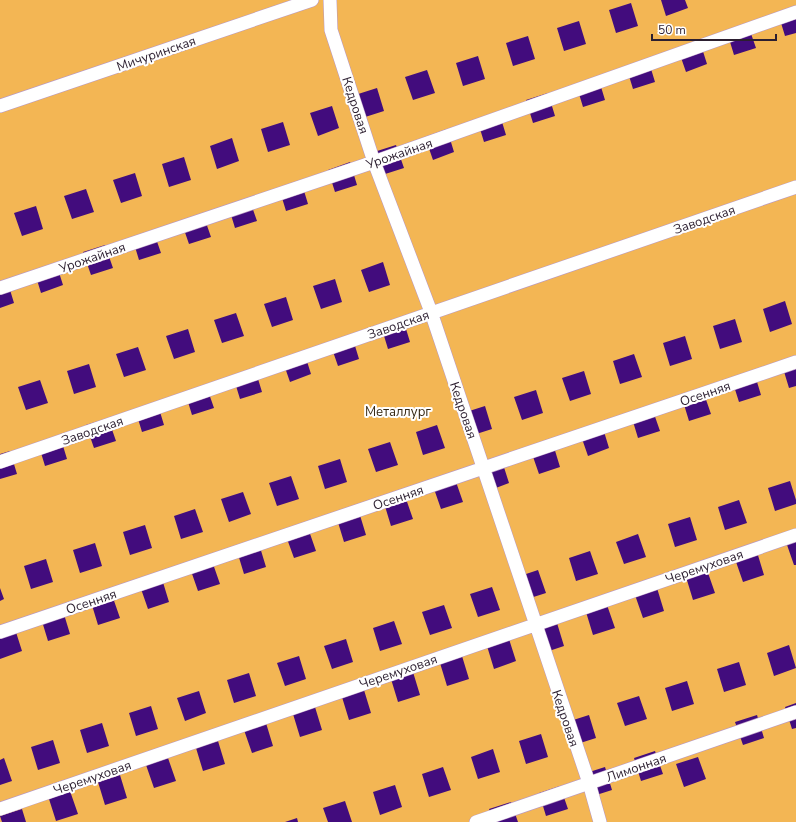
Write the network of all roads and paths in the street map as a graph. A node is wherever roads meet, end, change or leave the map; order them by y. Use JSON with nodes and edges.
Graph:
{"nodes":[{"id":1,"x":312,"y":0,"type":"edge"},
{"id":2,"x":330,"y":0,"type":"edge"},
{"id":3,"x":796,"y":12,"type":"edge"},
{"id":4,"x":0,"y":106,"type":"edge"},
{"id":5,"x":374,"y":162,"type":"junction"},
{"id":6,"x":796,"y":187,"type":"edge"},
{"id":7,"x":0,"y":288,"type":"edge"},
{"id":8,"x":431,"y":312,"type":"junction"},
{"id":9,"x":796,"y":362,"type":"edge"},
{"id":10,"x":0,"y":462,"type":"edge"},
{"id":11,"x":484,"y":468,"type":"junction"},
{"id":12,"x":796,"y":535,"type":"edge"},
{"id":13,"x":535,"y":624,"type":"junction"},
{"id":14,"x":0,"y":632,"type":"edge"},
{"id":15,"x":796,"y":712,"type":"edge"},
{"id":16,"x":588,"y":784,"type":"junction"},
{"id":17,"x":0,"y":809,"type":"edge"},
{"id":18,"x":476,"y":822,"type":"edge"},
{"id":19,"x":600,"y":822,"type":"edge"}],
"edges":[{"from":1,"to":4,"type":"street","name":"Мичуринская"},
{"from":2,"to":5,"type":"street","name":"Кедровая"},
{"from":3,"to":5,"type":"street","name":"Урожайная"},
{"from":5,"to":7,"type":"street","name":"Урожайная"},
{"from":5,"to":8,"type":"street","name":"Кедровая"},
{"from":6,"to":8,"type":"street","name":"Заводская"},
{"from":8,"to":10,"type":"street","name":"Заводская"},
{"from":8,"to":11,"type":"street","name":"Кедровая"},
{"from":9,"to":11,"type":"street","name":"Осенняя"},
{"from":11,"to":13,"type":"street","name":"Кедровая"},
{"from":11,"to":14,"type":"street","name":"Осенняя"},
{"from":12,"to":13,"type":"street","name":"Черемуховая"},
{"from":13,"to":16,"type":"street","name":"Кедровая"},
{"from":13,"to":17,"type":"street","name":"Черемуховая"},
{"from":15,"to":16,"type":"street","name":"Лимонная"},
{"from":16,"to":18,"type":"street","name":"Лимонная"},
{"from":16,"to":19,"type":"street","name":"Кедровая"}]}
